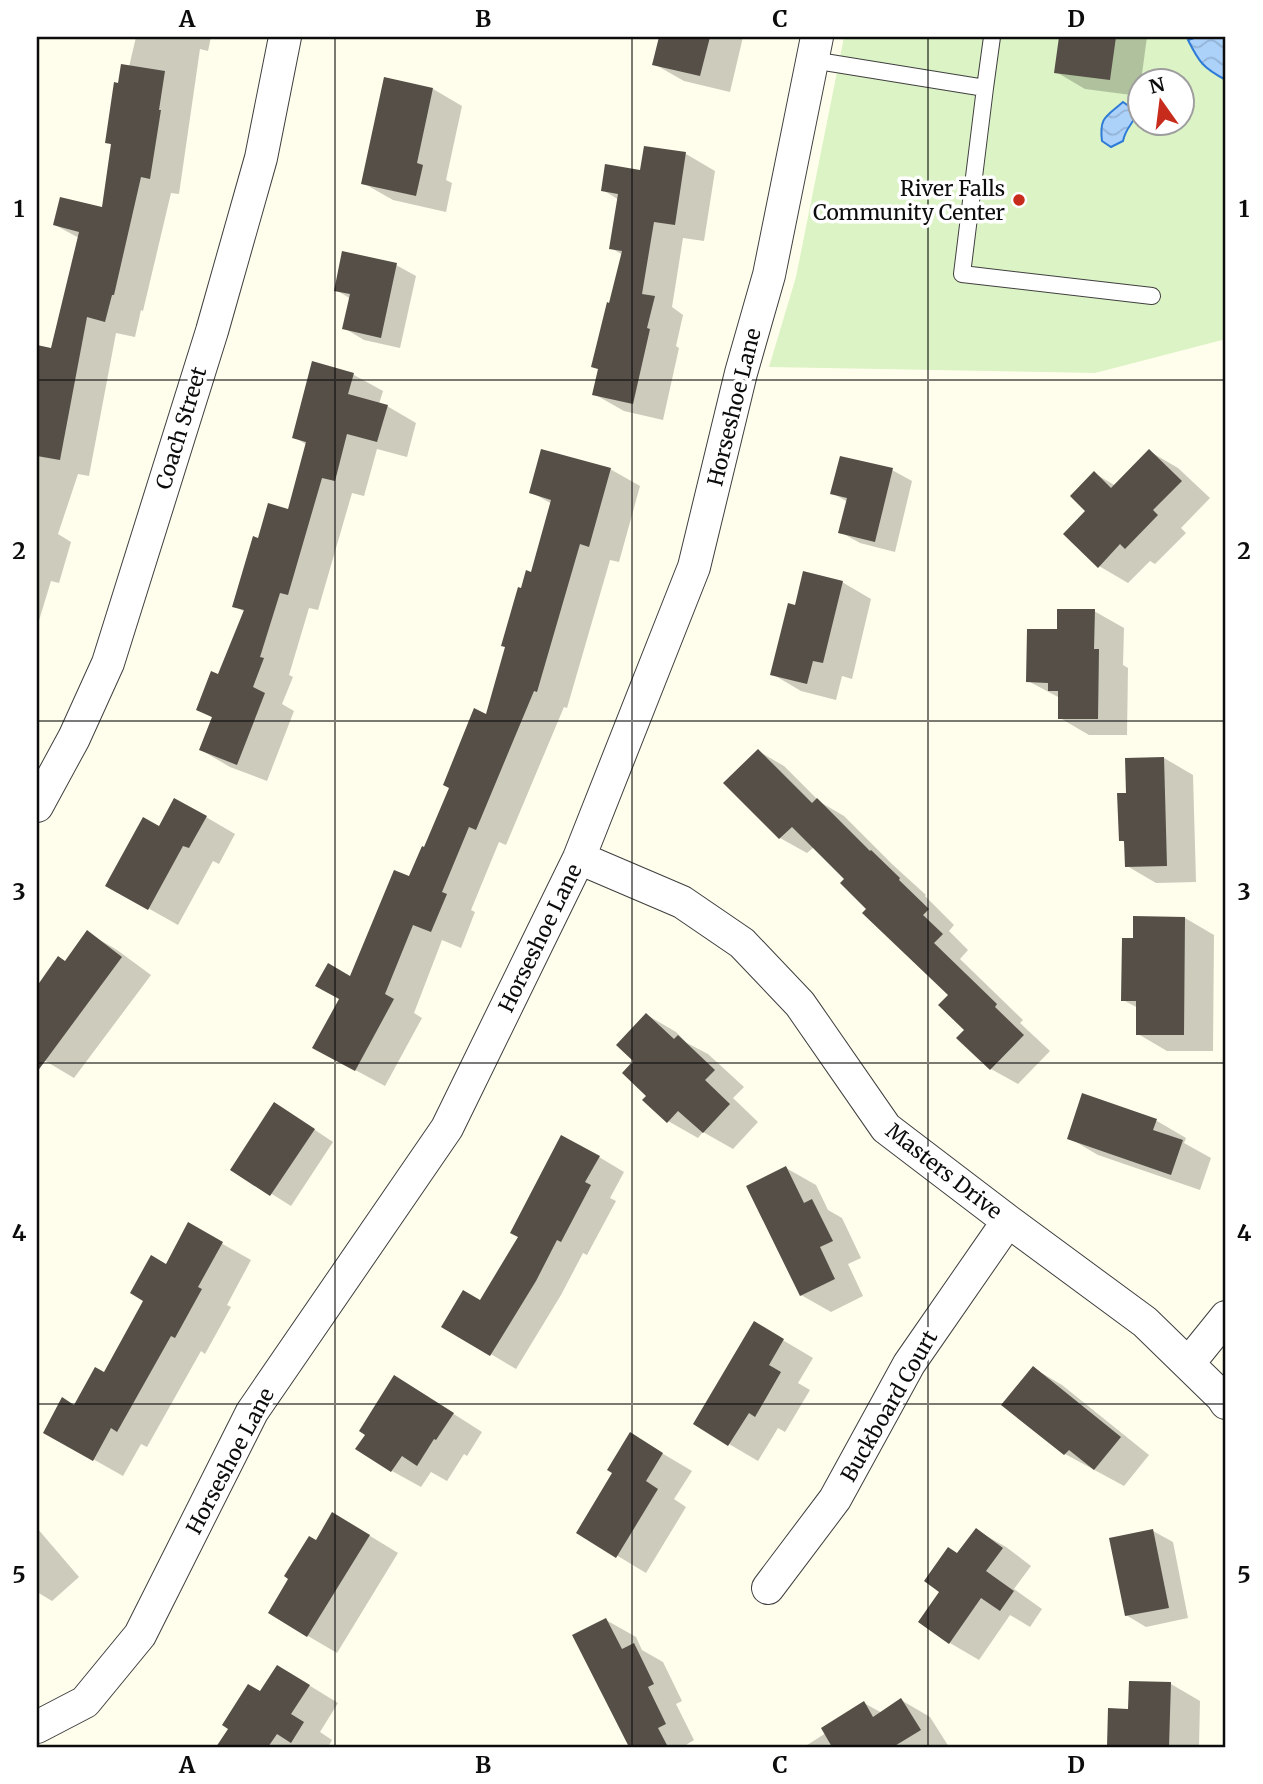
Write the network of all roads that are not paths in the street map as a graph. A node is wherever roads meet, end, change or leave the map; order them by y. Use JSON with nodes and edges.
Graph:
{"nodes":[{"id":1,"x":285,"y":37,"type":"edge"},
{"id":2,"x":992,"y":37,"type":"edge"},
{"id":3,"x":815,"y":49,"type":"edge"},
{"id":4,"x":985,"y":88,"type":"junction"},
{"id":5,"x":1152,"y":296,"type":"dead end"},
{"id":6,"x":37,"y":806,"type":"edge"},
{"id":7,"x":579,"y":858,"type":"junction"},
{"id":8,"x":1008,"y":1221,"type":"junction"},
{"id":9,"x":1226,"y":1317,"type":"edge"},
{"id":10,"x":1188,"y":1364,"type":"junction"},
{"id":11,"x":1226,"y":1403,"type":"edge"},
{"id":12,"x":768,"y":1588,"type":"dead end"},
{"id":13,"x":37,"y":1727,"type":"edge"}],
"edges":[{"from":1,"to":6,"type":"street","name":"Coach Street"},
{"from":2,"to":4,"type":"lane"},
{"from":3,"to":4,"type":"lane"},
{"from":3,"to":7,"type":"street","name":"Horseshoe Lane"},
{"from":4,"to":5,"type":"lane"},
{"from":7,"to":8,"type":"street","name":"Masters Drive"},
{"from":7,"to":13,"type":"street","name":"Horseshoe Lane"},
{"from":8,"to":10,"type":"street","name":"Masters Drive"},
{"from":8,"to":12,"type":"street","name":"Buckboard Court"},
{"from":9,"to":10,"type":"street"},
{"from":10,"to":11,"type":"street","name":"Masters Drive"}]}
